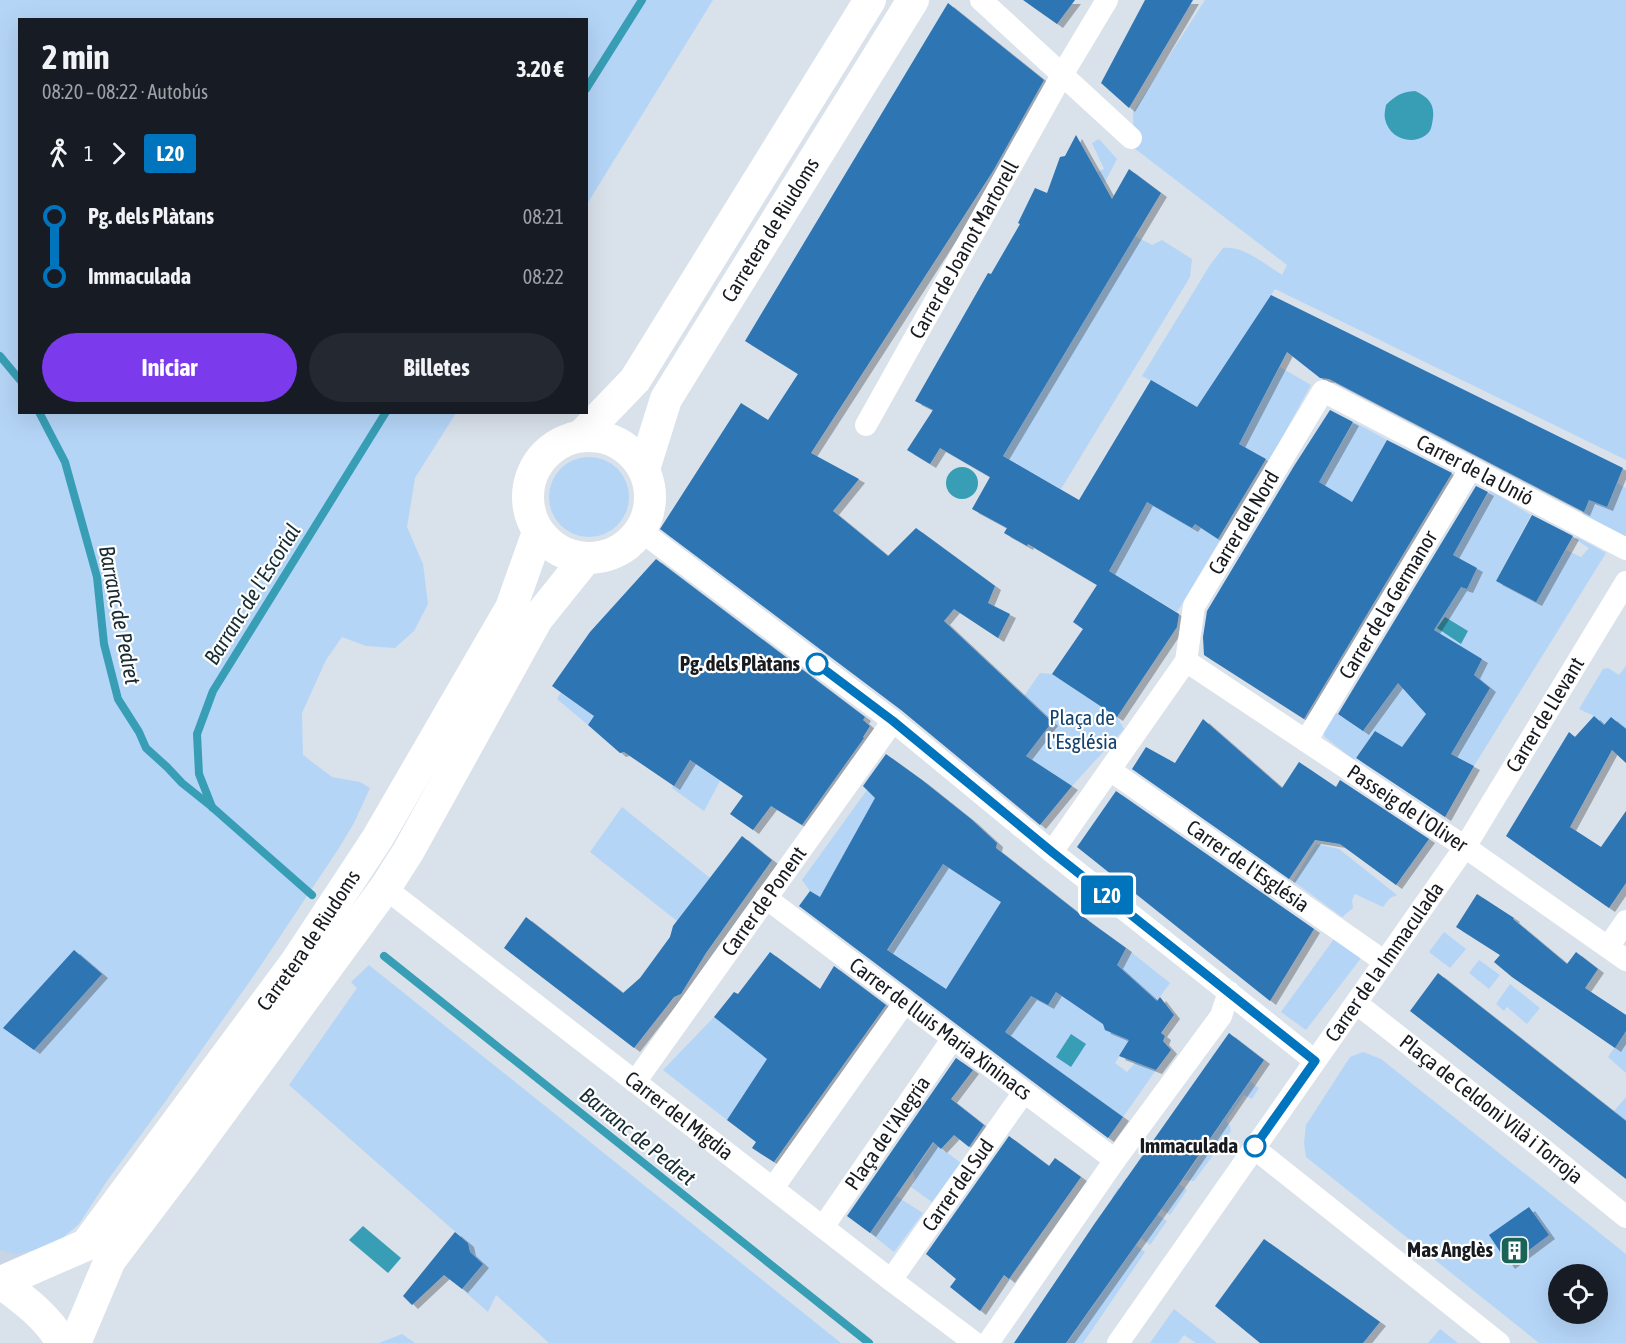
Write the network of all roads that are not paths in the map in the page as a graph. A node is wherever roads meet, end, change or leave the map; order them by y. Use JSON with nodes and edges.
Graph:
{"nodes":[{"id":1,"x":870,"y":0,"type":"edge"},
{"id":2,"x":913,"y":0,"type":"edge"},
{"id":3,"x":981,"y":0,"type":"edge"},
{"id":4,"x":1107,"y":0,"type":"edge"},
{"id":5,"x":1062,"y":75,"type":"junction"},
{"id":6,"x":1131,"y":138,"type":"dead end"},
{"id":7,"x":1323,"y":391,"type":"joint"},
{"id":8,"x":866,"y":424,"type":"dead end"},
{"id":9,"x":582,"y":435,"type":"junction"},
{"id":10,"x":1471,"y":468,"type":"junction"},
{"id":11,"x":644,"y":469,"type":"junction"},
{"id":12,"x":641,"y":531,"type":"junction"},
{"id":13,"x":538,"y":532,"type":"junction"},
{"id":14,"x":1626,"y":549,"type":"edge"},
{"id":15,"x":586,"y":558,"type":"junction"},
{"id":16,"x":1626,"y":582,"type":"edge"},
{"id":17,"x":1186,"y":661,"type":"junction"},
{"id":18,"x":893,"y":721,"type":"junction"},
{"id":19,"x":1306,"y":741,"type":"junction"},
{"id":20,"x":1110,"y":771,"type":"junction"},
{"id":21,"x":1465,"y":848,"type":"junction"},
{"id":22,"x":1052,"y":852,"type":"junction"},
{"id":23,"x":385,"y":888,"type":"junction"},
{"id":24,"x":766,"y":898,"type":"junction"},
{"id":25,"x":1626,"y":921,"type":"edge"},
{"id":26,"x":1608,"y":947,"type":"junction"},
{"id":27,"x":1626,"y":960,"type":"edge"},
{"id":28,"x":1385,"y":962,"type":"junction"},
{"id":29,"x":1229,"y":992,"type":"junction"},
{"id":30,"x":905,"y":1002,"type":"junction"},
{"id":31,"x":1356,"y":1003,"type":"junction"},
{"id":32,"x":953,"y":1038,"type":"junction"},
{"id":33,"x":1315,"y":1061,"type":"junction"},
{"id":34,"x":635,"y":1082,"type":"junction"},
{"id":35,"x":1024,"y":1092,"type":"junction"},
{"id":36,"x":1254,"y":1148,"type":"junction"},
{"id":37,"x":1115,"y":1160,"type":"junction"},
{"id":38,"x":773,"y":1188,"type":"junction"},
{"id":39,"x":1626,"y":1217,"type":"edge"},
{"id":40,"x":823,"y":1227,"type":"junction"},
{"id":41,"x":891,"y":1280,"type":"junction"},
{"id":42,"x":0,"y":1282,"type":"edge"},
{"id":43,"x":62,"y":1343,"type":"edge"},
{"id":44,"x":75,"y":1343,"type":"edge"},
{"id":45,"x":975,"y":1343,"type":"edge"},
{"id":46,"x":988,"y":1343,"type":"edge"},
{"id":47,"x":1118,"y":1343,"type":"edge"},
{"id":48,"x":1499,"y":1343,"type":"edge"}],
"edges":[{"from":1,"to":9,"type":"main road","name":"Carretera de Riudoms"},
{"from":2,"to":11,"type":"main road","name":"Carretera de Riudoms"},
{"from":3,"to":5,"type":"street"},
{"from":4,"to":5,"type":"street","name":"Carrer de Joanot Martorell"},
{"from":5,"to":6,"type":"street"},
{"from":5,"to":8,"type":"street","name":"Carrer de Joanot Martorell"},
{"from":7,"to":10,"type":"street","name":"Carrer de la Unió"},
{"from":7,"to":17,"type":"street","name":"Carrer del Nord"},
{"from":9,"to":11,"type":"main road"},
{"from":9,"to":13,"type":"main road"},
{"from":10,"to":14,"type":"street","name":"Carrer de la Unió"},
{"from":10,"to":19,"type":"street","name":"Carrer de la Germanor"},
{"from":11,"to":12,"type":"main road"},
{"from":12,"to":15,"type":"main road"},
{"from":12,"to":18,"type":"street"},
{"from":13,"to":15,"type":"main road"},
{"from":13,"to":42,"type":"main road","name":"Carretera de Riudoms"},
{"from":15,"to":23,"type":"main road","name":"Carretera de Riudoms"},
{"from":16,"to":21,"type":"street","name":"Carrer de Llevant"},
{"from":17,"to":19,"type":"street","name":"Passeig de l'Oliver"},
{"from":17,"to":20,"type":"street"},
{"from":18,"to":22,"type":"street"},
{"from":18,"to":24,"type":"street","name":"Carrer de Ponent"},
{"from":19,"to":21,"type":"street","name":"Passeig de l'Oliver"},
{"from":20,"to":22,"type":"street"},
{"from":20,"to":28,"type":"street","name":"Carrer de l'Església"},
{"from":21,"to":26,"type":"street","name":"Passeig de l'Oliver"},
{"from":21,"to":28,"type":"street","name":"Carrer de la Immaculada"},
{"from":22,"to":29,"type":"street"},
{"from":23,"to":34,"type":"street","name":"Carrer del Migdia"},
{"from":23,"to":44,"type":"main road","name":"Carretera de Riudoms"},
{"from":24,"to":30,"type":"street","name":"Carrer de lluis Maria Xininacs"},
{"from":24,"to":34,"type":"street","name":"Carrer de Ponent"},
{"from":25,"to":26,"type":"street"},
{"from":26,"to":27,"type":"street","name":"Passeig de l'Oliver"},
{"from":28,"to":31,"type":"street","name":"Carrer de la Immaculada"},
{"from":29,"to":33,"type":"street"},
{"from":29,"to":37,"type":"street"},
{"from":30,"to":32,"type":"street","name":"Carrer de lluis Maria Xininacs"},
{"from":30,"to":38,"type":"street"},
{"from":31,"to":33,"type":"street","name":"Carrer de la Immaculada"},
{"from":31,"to":39,"type":"street","name":"Plaça de Celdoni Vilà i Torroja"},
{"from":32,"to":35,"type":"street","name":"Carrer de lluis Maria Xininacs"},
{"from":32,"to":40,"type":"street","name":"Plaça de l'Alegria"},
{"from":33,"to":36,"type":"street","name":"Carrer de la Immaculada"},
{"from":34,"to":38,"type":"street","name":"Carrer del Migdia"},
{"from":35,"to":37,"type":"street","name":"Carrer de lluis Maria Xininacs"},
{"from":35,"to":41,"type":"street","name":"Carrer del Sud"},
{"from":36,"to":47,"type":"street","name":"Carrer de la Immaculada"},
{"from":36,"to":48,"type":"street"},
{"from":37,"to":46,"type":"street"},
{"from":38,"to":40,"type":"street","name":"Carrer del Migdia"},
{"from":40,"to":41,"type":"street","name":"Carrer del Migdia"},
{"from":41,"to":45,"type":"street","name":"Carrer del Migdia"},
{"from":42,"to":43,"type":"main road"}]}
